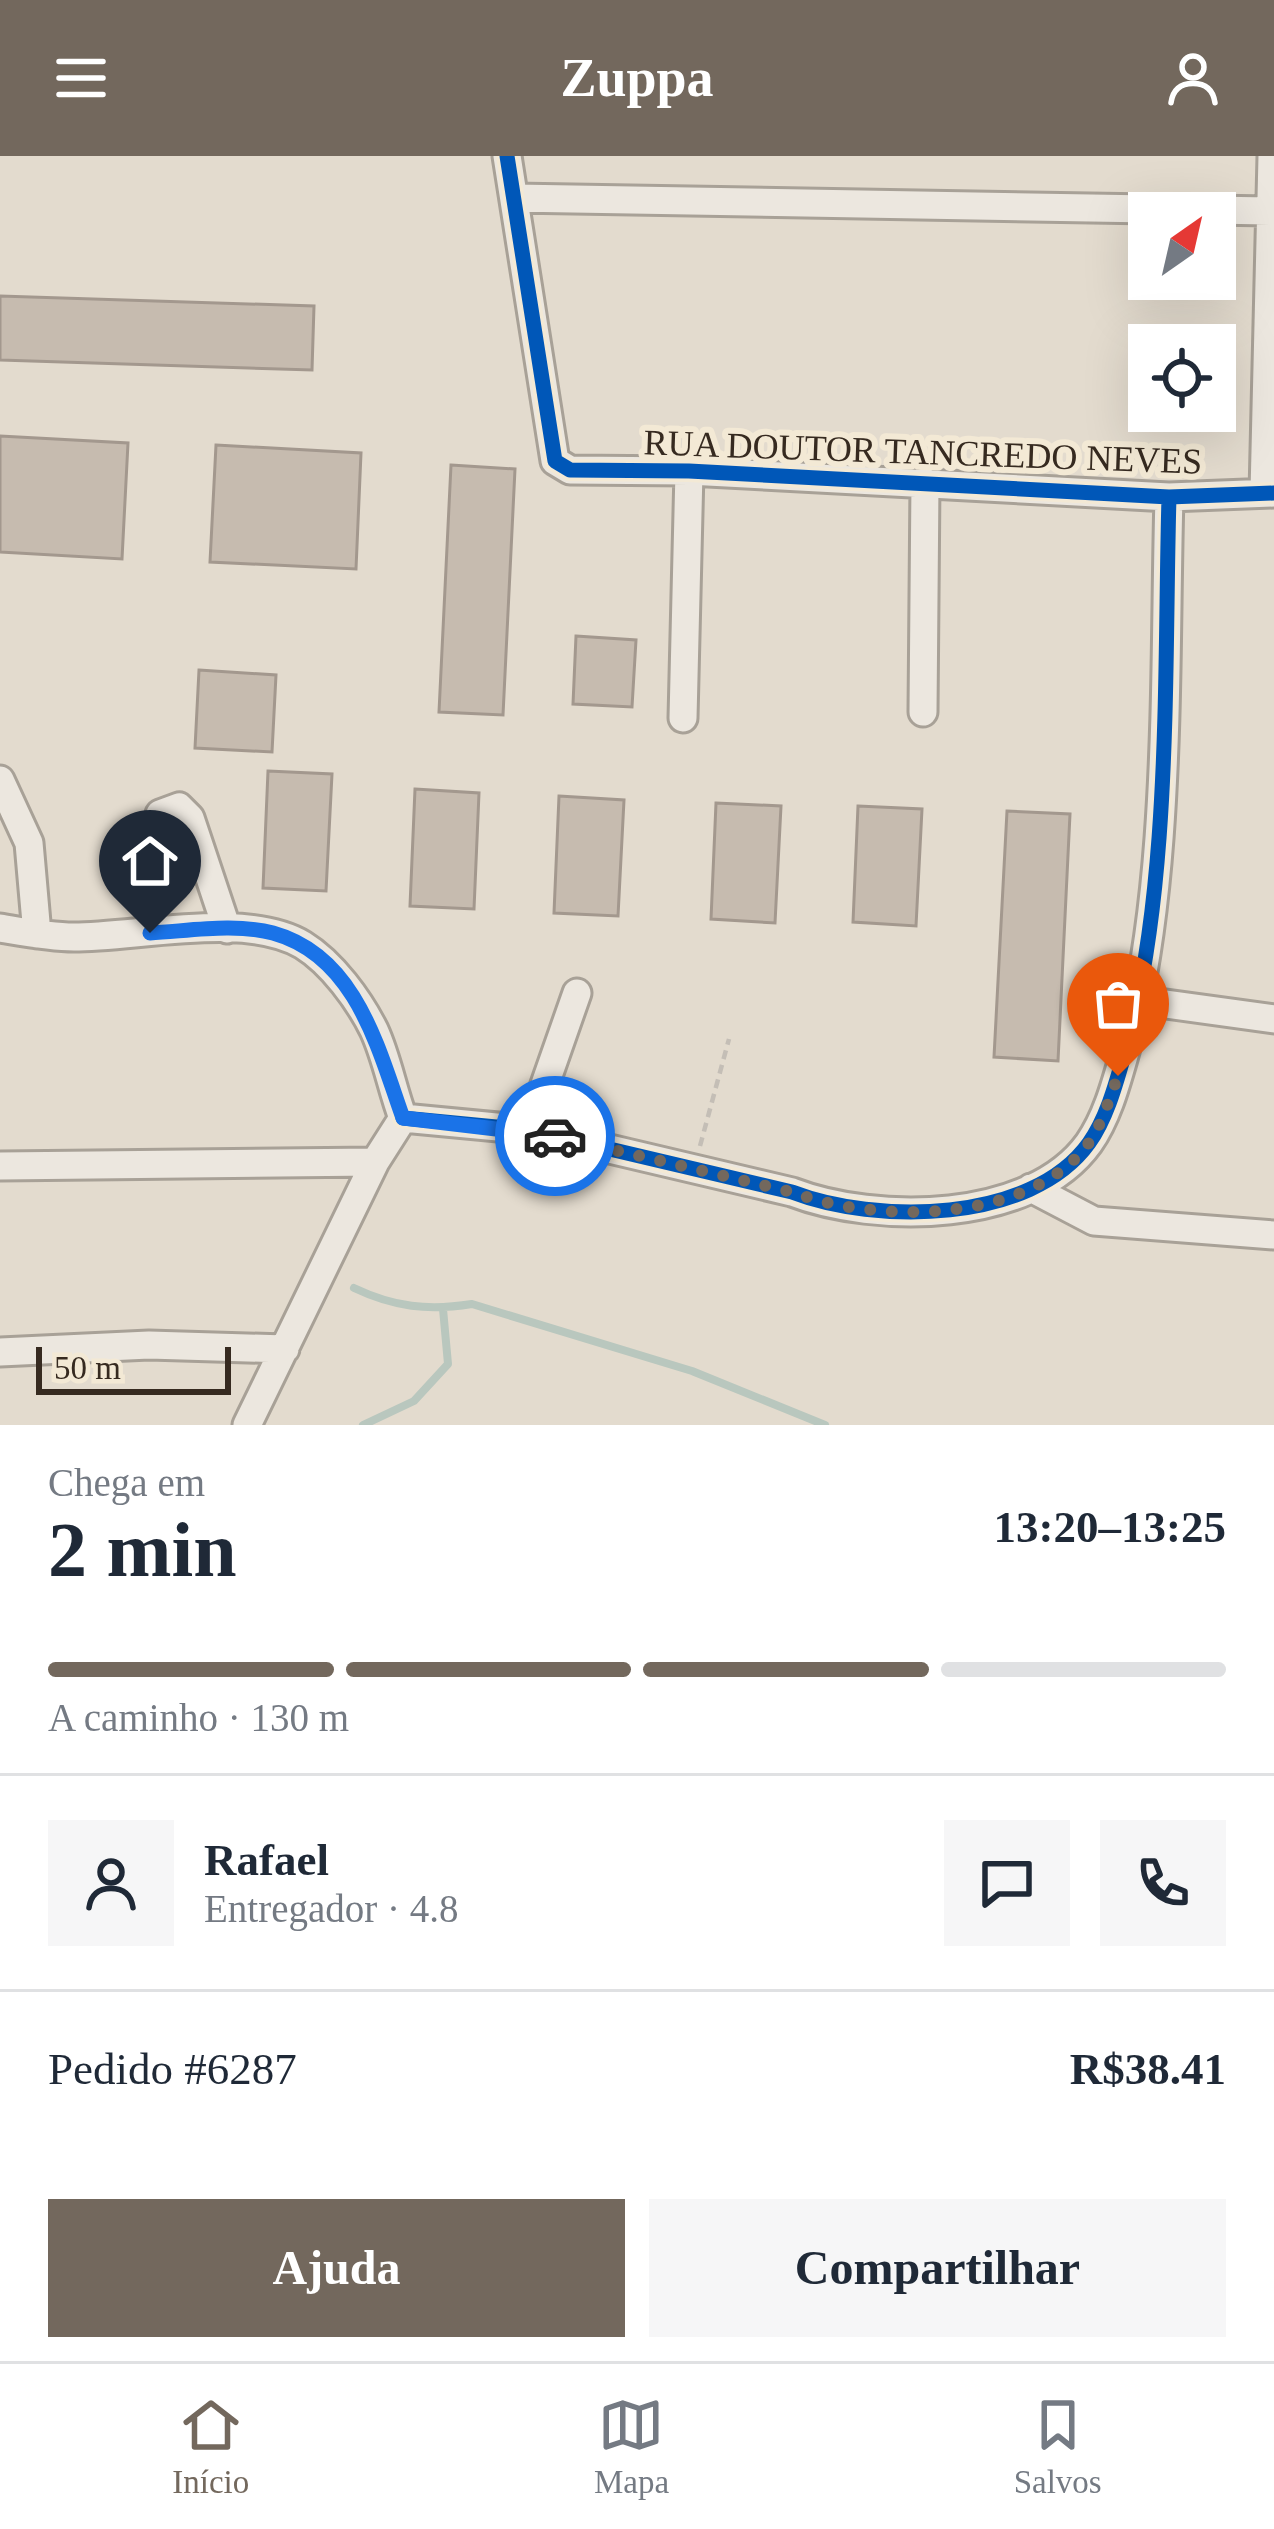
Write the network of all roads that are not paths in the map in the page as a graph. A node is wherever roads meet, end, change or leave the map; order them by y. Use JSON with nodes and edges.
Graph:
{"nodes":[{"id":1,"x":507,"y":156,"type":"edge"},
{"id":2,"x":1272,"y":156,"type":"edge"},
{"id":3,"x":514,"y":198,"type":"junction"},
{"id":4,"x":1270,"y":211,"type":"junction"},
{"id":5,"x":689,"y":471,"type":"junction"},
{"id":6,"x":925,"y":482,"type":"junction"},
{"id":7,"x":1269,"y":493,"type":"edge"},
{"id":8,"x":1169,"y":497,"type":"junction"},
{"id":9,"x":922,"y":712,"type":"dead end"},
{"id":10,"x":683,"y":718,"type":"dead end"},
{"id":11,"x":0,"y":779,"type":"edge"},
{"id":12,"x":160,"y":814,"type":"dead end"},
{"id":13,"x":0,"y":928,"type":"edge"},
{"id":14,"x":227,"y":929,"type":"junction"},
{"id":15,"x":37,"y":934,"type":"junction"},
{"id":16,"x":577,"y":994,"type":"dead end"},
{"id":17,"x":1137,"y":1000,"type":"junction"},
{"id":18,"x":1274,"y":1019,"type":"edge"},
{"id":19,"x":403,"y":1118,"type":"junction"},
{"id":20,"x":530,"y":1130,"type":"junction"},
{"id":21,"x":375,"y":1162,"type":"junction"},
{"id":22,"x":0,"y":1166,"type":"edge"},
{"id":23,"x":1031,"y":1188,"type":"junction"},
{"id":24,"x":1274,"y":1235,"type":"edge"},
{"id":25,"x":285,"y":1349,"type":"junction"},
{"id":26,"x":0,"y":1352,"type":"edge"},
{"id":27,"x":247,"y":1425,"type":"edge"}],
"edges":[{"from":1,"to":3,"type":"street"},
{"from":2,"to":4,"type":"street"},
{"from":3,"to":4,"type":"street"},
{"from":3,"to":5,"type":"street","name":"RUA DOUTOR TANCREDO NEVES"},
{"from":4,"to":7,"type":"street"},
{"from":5,"to":6,"type":"street","name":"RUA DOUTOR TANCREDO NEVES"},
{"from":5,"to":10,"type":"street"},
{"from":6,"to":8,"type":"street","name":"RUA DOUTOR TANCREDO NEVES"},
{"from":6,"to":9,"type":"street"},
{"from":7,"to":8,"type":"street","name":"RUA DOUTOR TANCREDO NEVES"},
{"from":8,"to":17,"type":"street"},
{"from":11,"to":15,"type":"street"},
{"from":12,"to":14,"type":"street"},
{"from":13,"to":15,"type":"street"},
{"from":14,"to":15,"type":"street"},
{"from":14,"to":19,"type":"street"},
{"from":16,"to":20,"type":"street"},
{"from":17,"to":18,"type":"street"},
{"from":17,"to":23,"type":"street"},
{"from":19,"to":20,"type":"street"},
{"from":19,"to":21,"type":"street"},
{"from":20,"to":23,"type":"street"},
{"from":21,"to":22,"type":"street"},
{"from":21,"to":25,"type":"street"},
{"from":23,"to":24,"type":"street"},
{"from":25,"to":26,"type":"street"},
{"from":25,"to":27,"type":"street"}]}
